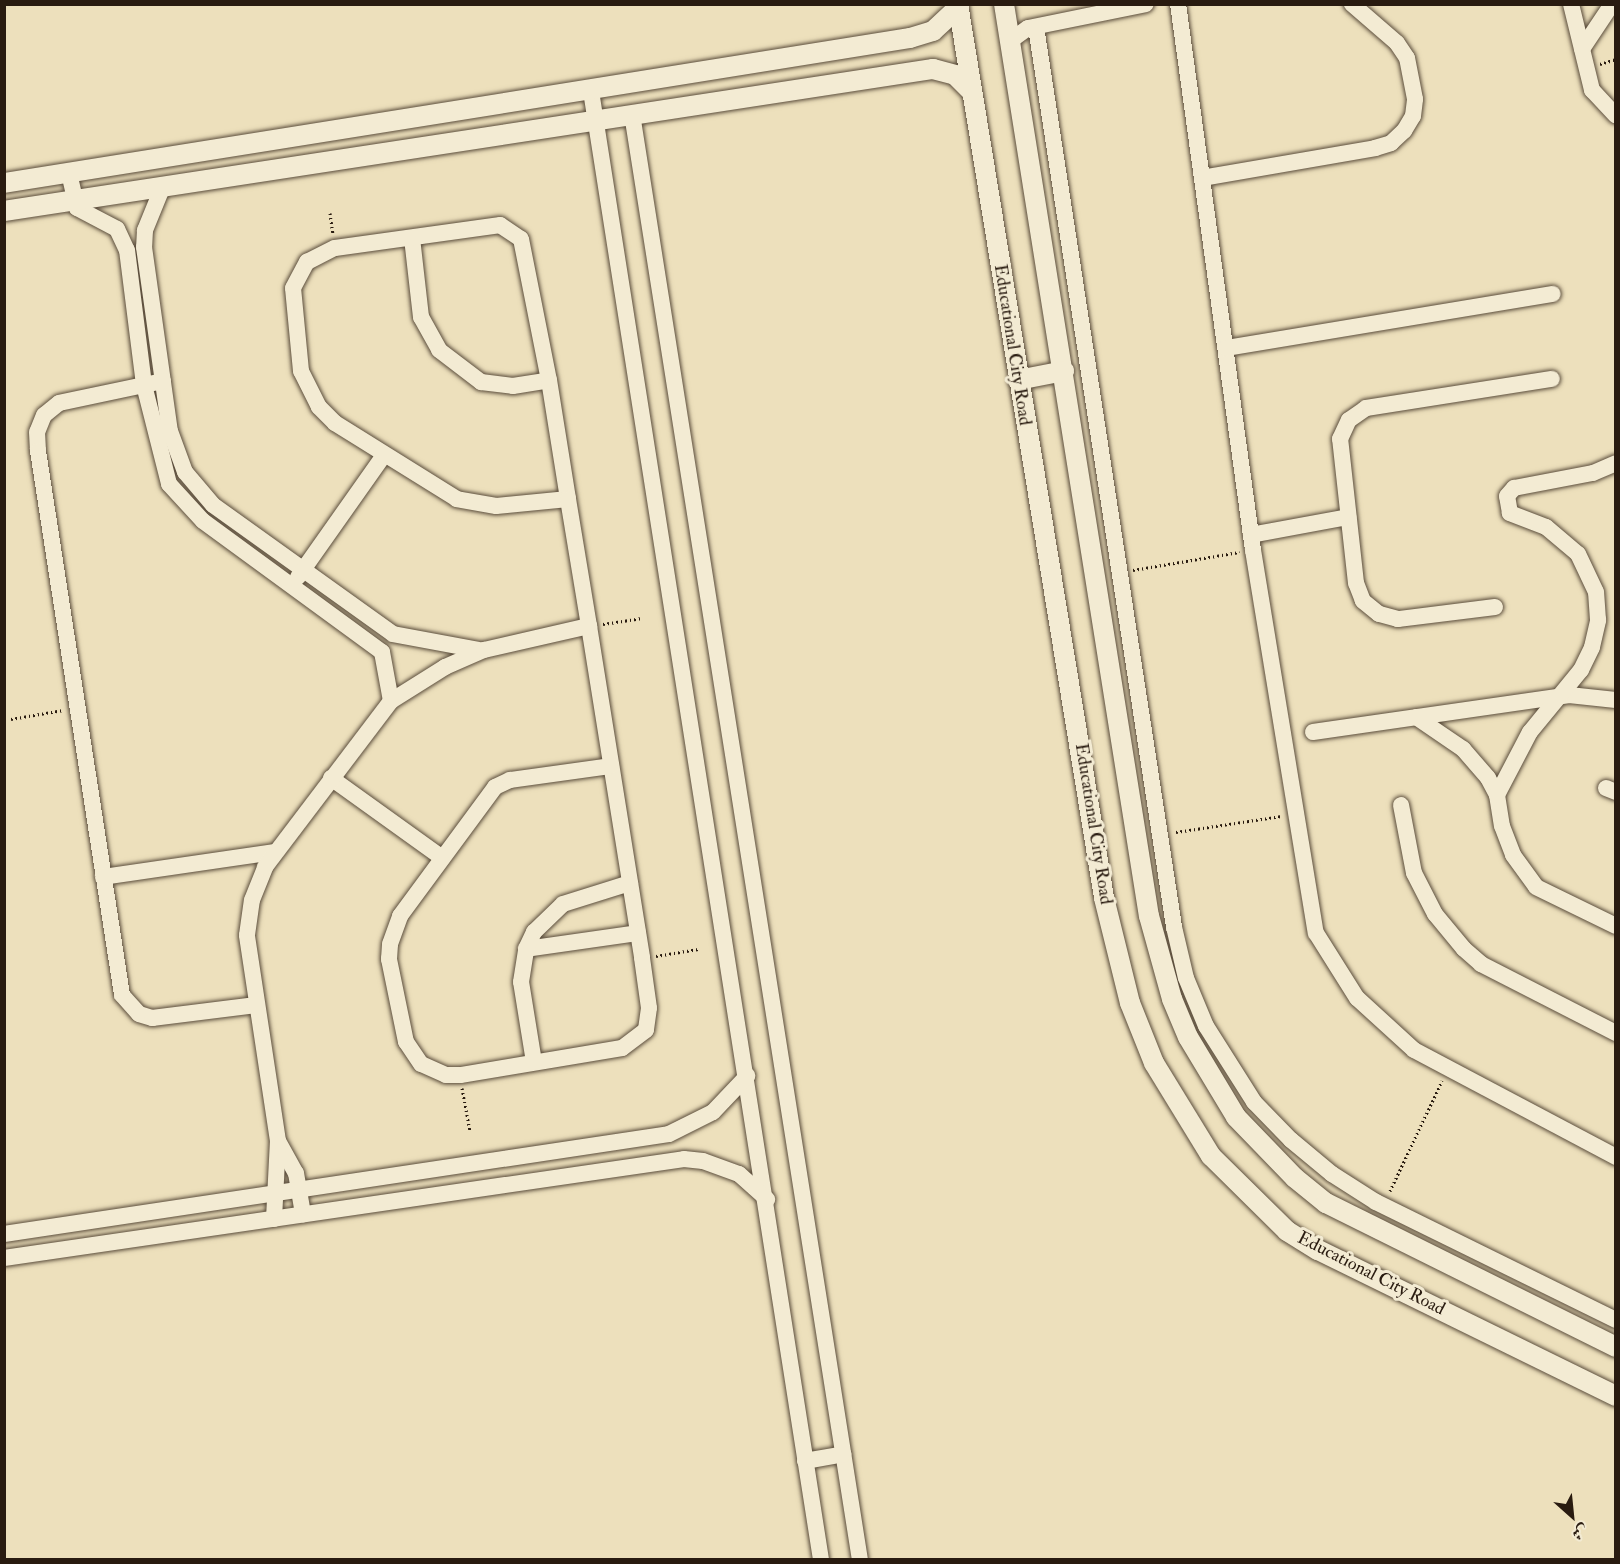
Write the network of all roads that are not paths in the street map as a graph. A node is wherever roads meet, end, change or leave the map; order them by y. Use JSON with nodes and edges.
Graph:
{"nodes":[{"id":1,"x":1004,"y":4,"type":"edge"},
{"id":2,"x":1146,"y":4,"type":"edge"},
{"id":3,"x":1178,"y":4,"type":"edge"},
{"id":4,"x":1352,"y":4,"type":"edge"},
{"id":5,"x":1571,"y":4,"type":"edge"},
{"id":6,"x":1612,"y":4,"type":"edge"},
{"id":7,"x":958,"y":6,"type":"edge"},
{"id":8,"x":1036,"y":27,"type":"junction"},
{"id":9,"x":1010,"y":41,"type":"junction"},
{"id":10,"x":1582,"y":49,"type":"junction"},
{"id":11,"x":591,"y":91,"type":"junction"},
{"id":12,"x":971,"y":91,"type":"junction"},
{"id":13,"x":632,"y":114,"type":"junction"},
{"id":14,"x":1616,"y":116,"type":"edge"},
{"id":15,"x":595,"y":120,"type":"junction"},
{"id":16,"x":69,"y":173,"type":"junction"},
{"id":17,"x":1202,"y":178,"type":"junction"},
{"id":18,"x":4,"y":183,"type":"edge"},
{"id":19,"x":163,"y":186,"type":"junction"},
{"id":20,"x":73,"y":201,"type":"junction"},
{"id":21,"x":4,"y":211,"type":"edge"},
{"id":22,"x":412,"y":238,"type":"junction"},
{"id":23,"x":1553,"y":294,"type":"dead end"},
{"id":24,"x":1226,"y":348,"type":"junction"},
{"id":25,"x":1064,"y":371,"type":"junction"},
{"id":26,"x":1552,"y":379,"type":"dead end"},
{"id":27,"x":549,"y":380,"type":"junction"},
{"id":28,"x":1018,"y":380,"type":"junction"},
{"id":29,"x":163,"y":381,"type":"junction"},
{"id":30,"x":144,"y":385,"type":"junction"},
{"id":31,"x":384,"y":455,"type":"junction"},
{"id":32,"x":1616,"y":463,"type":"edge"},
{"id":33,"x":568,"y":499,"type":"junction"},
{"id":34,"x":1348,"y":517,"type":"junction"},
{"id":35,"x":1252,"y":543,"type":"junction"},
{"id":36,"x":303,"y":568,"type":"junction"},
{"id":37,"x":290,"y":588,"type":"junction"},
{"id":38,"x":1495,"y":607,"type":"dead end"},
{"id":39,"x":589,"y":626,"type":"junction"},
{"id":40,"x":484,"y":650,"type":"junction"},
{"id":41,"x":1561,"y":696,"type":"junction"},
{"id":42,"x":1616,"y":700,"type":"edge"},
{"id":43,"x":391,"y":701,"type":"junction"},
{"id":44,"x":1416,"y":717,"type":"junction"},
{"id":45,"x":1313,"y":732,"type":"dead end"},
{"id":46,"x":611,"y":766,"type":"junction"},
{"id":47,"x":331,"y":778,"type":"junction"},
{"id":48,"x":1497,"y":795,"type":"junction"},
{"id":49,"x":1401,"y":805,"type":"dead end"},
{"id":50,"x":274,"y":852,"type":"junction"},
{"id":51,"x":441,"y":857,"type":"junction"},
{"id":52,"x":103,"y":877,"type":"junction"},
{"id":53,"x":630,"y":883,"type":"junction"},
{"id":54,"x":1616,"y":926,"type":"edge"},
{"id":55,"x":638,"y":933,"type":"junction"},
{"id":56,"x":526,"y":949,"type":"junction"},
{"id":57,"x":256,"y":1005,"type":"junction"},
{"id":58,"x":1616,"y":1033,"type":"edge"},
{"id":59,"x":534,"y":1062,"type":"junction"},
{"id":60,"x":747,"y":1076,"type":"junction"},
{"id":61,"x":278,"y":1141,"type":"junction"},
{"id":62,"x":1616,"y":1157,"type":"edge"},
{"id":63,"x":301,"y":1190,"type":"junction"},
{"id":64,"x":273,"y":1194,"type":"junction"},
{"id":65,"x":767,"y":1199,"type":"junction"},
{"id":66,"x":303,"y":1214,"type":"junction"},
{"id":67,"x":274,"y":1219,"type":"junction"},
{"id":68,"x":4,"y":1234,"type":"edge"},
{"id":69,"x":4,"y":1258,"type":"edge"},
{"id":70,"x":1616,"y":1320,"type":"edge"},
{"id":71,"x":1616,"y":1347,"type":"edge"},
{"id":72,"x":1616,"y":1396,"type":"edge"},
{"id":73,"x":843,"y":1454,"type":"junction"},
{"id":74,"x":805,"y":1461,"type":"junction"},
{"id":75,"x":821,"y":1560,"type":"edge"},
{"id":76,"x":860,"y":1560,"type":"edge"}],
"edges":[{"from":1,"to":9,"type":"street"},
{"from":2,"to":8,"type":"street"},
{"from":3,"to":17,"type":"street"},
{"from":4,"to":17,"type":"street"},
{"from":5,"to":10,"type":"street"},
{"from":6,"to":10,"type":"street"},
{"from":7,"to":11,"type":"street"},
{"from":7,"to":12,"type":"street","name":"Educational City Road"},
{"from":8,"to":9,"type":"street"},
{"from":8,"to":70,"type":"street"},
{"from":9,"to":25,"type":"street"},
{"from":10,"to":14,"type":"street"},
{"from":11,"to":15,"type":"street"},
{"from":11,"to":16,"type":"street"},
{"from":12,"to":13,"type":"street"},
{"from":12,"to":28,"type":"street","name":"Educational City Road"},
{"from":13,"to":15,"type":"street"},
{"from":13,"to":73,"type":"street"},
{"from":15,"to":19,"type":"street"},
{"from":15,"to":60,"type":"street"},
{"from":16,"to":18,"type":"street"},
{"from":16,"to":20,"type":"street"},
{"from":17,"to":24,"type":"street"},
{"from":19,"to":20,"type":"street"},
{"from":19,"to":29,"type":"street"},
{"from":20,"to":21,"type":"street"},
{"from":20,"to":30,"type":"street"},
{"from":22,"to":27,"type":"street"},
{"from":22,"to":27,"type":"street"},
{"from":22,"to":31,"type":"street"},
{"from":23,"to":24,"type":"street"},
{"from":24,"to":35,"type":"street"},
{"from":25,"to":28,"type":"street"},
{"from":25,"to":71,"type":"street"},
{"from":26,"to":34,"type":"street"},
{"from":27,"to":33,"type":"street"},
{"from":28,"to":72,"type":"street","name":"Educational City Road"},
{"from":29,"to":30,"type":"street"},
{"from":29,"to":36,"type":"street"},
{"from":30,"to":37,"type":"street"},
{"from":30,"to":52,"type":"street"},
{"from":31,"to":33,"type":"street"},
{"from":31,"to":36,"type":"street"},
{"from":32,"to":41,"type":"street"},
{"from":33,"to":39,"type":"street"},
{"from":34,"to":35,"type":"street"},
{"from":34,"to":38,"type":"street"},
{"from":35,"to":62,"type":"street"},
{"from":36,"to":37,"type":"street"},
{"from":36,"to":40,"type":"street"},
{"from":37,"to":43,"type":"street"},
{"from":39,"to":40,"type":"street"},
{"from":39,"to":46,"type":"street"},
{"from":40,"to":43,"type":"street"},
{"from":41,"to":42,"type":"street"},
{"from":41,"to":44,"type":"street"},
{"from":41,"to":48,"type":"street"},
{"from":43,"to":47,"type":"street"},
{"from":44,"to":45,"type":"street"},
{"from":44,"to":48,"type":"street"},
{"from":46,"to":51,"type":"street"},
{"from":46,"to":53,"type":"street"},
{"from":47,"to":50,"type":"street"},
{"from":47,"to":51,"type":"street"},
{"from":48,"to":54,"type":"street"},
{"from":49,"to":58,"type":"street"},
{"from":50,"to":52,"type":"street"},
{"from":50,"to":57,"type":"street"},
{"from":51,"to":59,"type":"street"},
{"from":52,"to":57,"type":"street"},
{"from":53,"to":55,"type":"street"},
{"from":53,"to":56,"type":"street"},
{"from":55,"to":56,"type":"street"},
{"from":55,"to":59,"type":"street"},
{"from":56,"to":59,"type":"street"},
{"from":57,"to":61,"type":"street"},
{"from":60,"to":63,"type":"street"},
{"from":60,"to":65,"type":"street"},
{"from":61,"to":63,"type":"street"},
{"from":61,"to":64,"type":"street"},
{"from":63,"to":64,"type":"street"},
{"from":63,"to":66,"type":"street"},
{"from":64,"to":67,"type":"street"},
{"from":64,"to":68,"type":"street"},
{"from":65,"to":66,"type":"street"},
{"from":65,"to":74,"type":"street"},
{"from":66,"to":67,"type":"street"},
{"from":67,"to":69,"type":"street"},
{"from":73,"to":74,"type":"street"},
{"from":73,"to":76,"type":"street"},
{"from":74,"to":75,"type":"street"}]}
